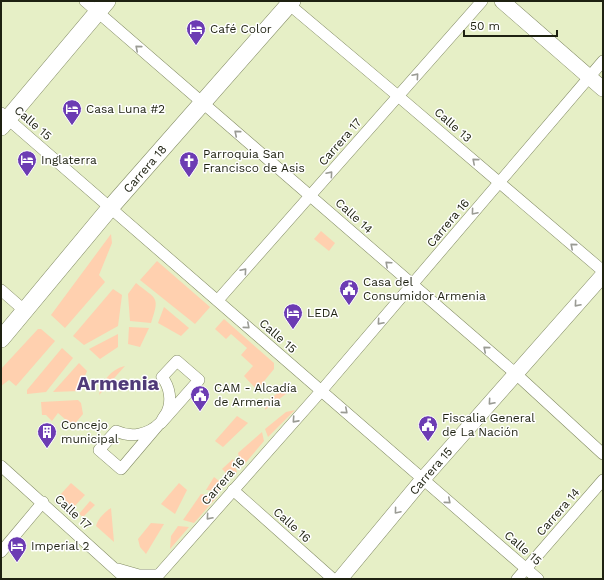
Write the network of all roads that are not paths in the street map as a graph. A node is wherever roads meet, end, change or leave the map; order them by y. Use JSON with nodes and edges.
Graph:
{"nodes":[{"id":1,"x":85,"y":1,"type":"edge"},
{"id":2,"x":482,"y":1,"type":"edge"},
{"id":3,"x":502,"y":1,"type":"edge"},
{"id":4,"x":288,"y":2,"type":"edge"},
{"id":5,"x":103,"y":7,"type":"edge"},
{"id":6,"x":603,"y":60,"type":"edge"},
{"id":7,"x":589,"y":76,"type":"junction"},
{"id":8,"x":603,"y":89,"type":"edge"},
{"id":9,"x":398,"y":96,"type":"junction"},
{"id":10,"x":202,"y":103,"type":"junction"},
{"id":11,"x":3,"y":120,"type":"edge"},
{"id":12,"x":499,"y":182,"type":"junction"},
{"id":13,"x":311,"y":195,"type":"junction"},
{"id":14,"x":110,"y":208,"type":"junction"},
{"id":15,"x":603,"y":271,"type":"edge"},
{"id":16,"x":603,"y":275,"type":"edge"},
{"id":17,"x":412,"y":285,"type":"junction"},
{"id":18,"x":1,"y":290,"type":"edge"},
{"id":19,"x":218,"y":300,"type":"junction"},
{"id":20,"x":25,"y":311,"type":"junction"},
{"id":21,"x":1,"y":339,"type":"edge"},
{"id":22,"x":301,"y":373,"type":"junction"},
{"id":23,"x":516,"y":374,"type":"junction"},
{"id":24,"x":322,"y":390,"type":"junction"},
{"id":25,"x":312,"y":401,"type":"junction"},
{"id":26,"x":160,"y":423,"type":"junction"},
{"id":27,"x":603,"y":454,"type":"edge"},
{"id":28,"x":1,"y":466,"type":"edge"},
{"id":29,"x":423,"y":480,"type":"junction"},
{"id":30,"x":603,"y":480,"type":"edge"},
{"id":31,"x":233,"y":490,"type":"junction"},
{"id":32,"x":43,"y":502,"type":"junction"},
{"id":33,"x":1,"y":552,"type":"edge"},
{"id":34,"x":114,"y":567,"type":"junction"},
{"id":35,"x":526,"y":568,"type":"junction"},
{"id":36,"x":156,"y":577,"type":"edge"},
{"id":37,"x":126,"y":579,"type":"edge"},
{"id":38,"x":333,"y":579,"type":"edge"},
{"id":39,"x":340,"y":579,"type":"edge"},
{"id":40,"x":517,"y":579,"type":"edge"},
{"id":41,"x":538,"y":579,"type":"edge"}],
"edges":[{"from":1,"to":5,"type":"street","name":"Calle 14"},
{"from":9,"to":2,"type":"street","name":"Carrera 17","one_way":true},
{"from":3,"to":7,"type":"street"},
{"from":4,"to":9,"type":"street","name":"Calle 13"},
{"from":4,"to":10,"type":"main road","name":"Carrera 18"},
{"from":10,"to":5,"type":"street","name":"Calle 14","one_way":true},
{"from":5,"to":11,"type":"main road"},
{"from":6,"to":7,"type":"street","name":"Carrera 16"},
{"from":7,"to":8,"type":"street"},
{"from":7,"to":12,"type":"street","name":"Carrera 16"},
{"from":12,"to":9,"type":"street","name":"Calle 13","one_way":true},
{"from":13,"to":9,"type":"street","name":"Carrera 17","one_way":true},
{"from":13,"to":10,"type":"street","name":"Calle 14","one_way":true},
{"from":10,"to":14,"type":"main road","name":"Carrera 18"},
{"from":11,"to":14,"type":"street","name":"Calle 15"},
{"from":15,"to":12,"type":"street","name":"Calle 13","one_way":true},
{"from":12,"to":17,"type":"street","name":"Carrera 16","one_way":true},
{"from":17,"to":13,"type":"street","name":"Calle 14","one_way":true},
{"from":19,"to":13,"type":"street","name":"Carrera 17","one_way":true},
{"from":14,"to":19,"type":"street","name":"Calle 15"},
{"from":14,"to":20,"type":"main road","name":"Carrera 18"},
{"from":16,"to":23,"type":"street","name":"Carrera 15","one_way":true},
{"from":23,"to":17,"type":"street","name":"Calle 14","one_way":true},
{"from":17,"to":24,"type":"street","name":"Carrera 16","one_way":true},
{"from":18,"to":20,"type":"street"},
{"from":19,"to":22,"type":"street","name":"Calle 15","one_way":true},
{"from":20,"to":21,"type":"main road","name":"Carrera 18"},
{"from":22,"to":24,"type":"street","name":"Calle 15"},
{"from":22,"to":25,"type":"street"},
{"from":23,"to":27,"type":"street","name":"Calle 14"},
{"from":23,"to":29,"type":"street","name":"Carrera 15","one_way":true},
{"from":24,"to":25,"type":"street","name":"Carrera 16"},
{"from":24,"to":29,"type":"street","name":"Calle 15","one_way":true},
{"from":25,"to":31,"type":"street","name":"Carrera 16","one_way":true},
{"from":26,"to":26,"type":"street"},
{"from":26,"to":26,"type":"street"},
{"from":28,"to":32,"type":"street","name":"Calle 17"},
{"from":29,"to":35,"type":"street","name":"Calle 15","one_way":true},
{"from":29,"to":39,"type":"street","name":"Carrera 15","one_way":true},
{"from":30,"to":35,"type":"street","name":"Carrera 14"},
{"from":31,"to":36,"type":"street","name":"Carrera 16","one_way":true},
{"from":31,"to":38,"type":"street","name":"Calle 16"},
{"from":32,"to":33,"type":"street"},
{"from":32,"to":34,"type":"street","name":"Calle 17"},
{"from":34,"to":36,"type":"street"},
{"from":34,"to":37,"type":"street","name":"Calle 17"},
{"from":35,"to":40,"type":"street","name":"Carrera 14"},
{"from":35,"to":41,"type":"street","name":"Calle 15"}]}
